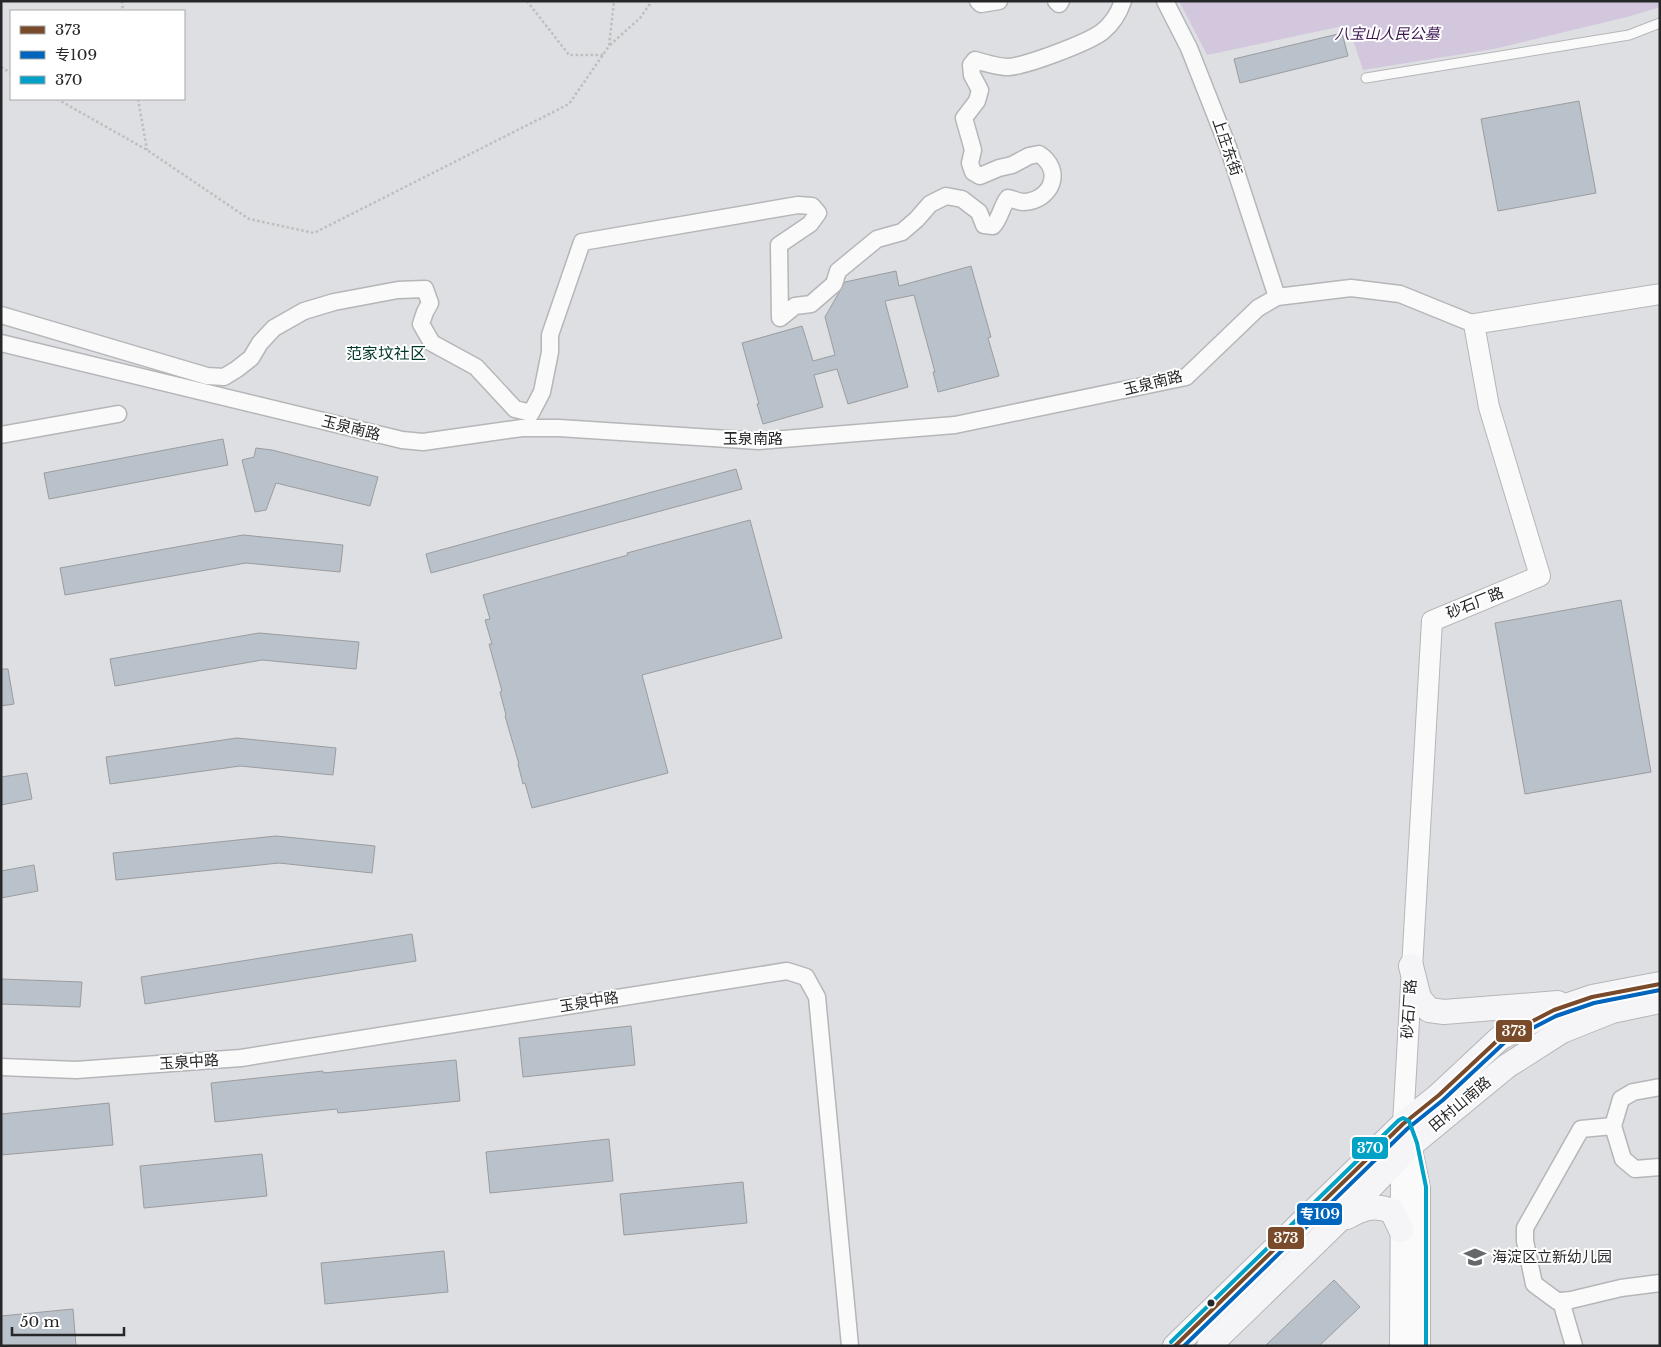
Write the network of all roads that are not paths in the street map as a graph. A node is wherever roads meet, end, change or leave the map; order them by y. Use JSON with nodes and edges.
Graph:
{"nodes":[{"id":1,"x":978,"y":1,"type":"edge"},
{"id":2,"x":999,"y":1,"type":"edge"},
{"id":3,"x":1056,"y":1,"type":"edge"},
{"id":4,"x":1061,"y":1,"type":"edge"},
{"id":5,"x":1123,"y":1,"type":"edge"},
{"id":6,"x":1165,"y":1,"type":"edge"},
{"id":7,"x":1660,"y":23,"type":"edge"},
{"id":8,"x":1366,"y":78,"type":"dead end"},
{"id":9,"x":1660,"y":294,"type":"edge"},
{"id":10,"x":1277,"y":297,"type":"junction"},
{"id":11,"x":1,"y":315,"type":"edge"},
{"id":12,"x":1474,"y":324,"type":"junction"},
{"id":13,"x":1,"y":343,"type":"edge"},
{"id":14,"x":118,"y":414,"type":"dead end"},
{"id":15,"x":1,"y":435,"type":"edge"},
{"id":16,"x":1412,"y":966,"type":"junction"},
{"id":17,"x":1660,"y":984,"type":"edge"},
{"id":18,"x":1592,"y":997,"type":"junction"},
{"id":19,"x":1660,"y":1001,"type":"edge"},
{"id":20,"x":1,"y":1067,"type":"edge"},
{"id":21,"x":1660,"y":1087,"type":"edge"},
{"id":22,"x":1613,"y":1126,"type":"junction"},
{"id":23,"x":1405,"y":1142,"type":"junction"},
{"id":24,"x":1660,"y":1167,"type":"edge"},
{"id":25,"x":1338,"y":1221,"type":"junction"},
{"id":26,"x":1401,"y":1230,"type":"junction"},
{"id":27,"x":1660,"y":1283,"type":"edge"},
{"id":28,"x":1561,"y":1301,"type":"junction"},
{"id":29,"x":850,"y":1346,"type":"edge"},
{"id":30,"x":1175,"y":1346,"type":"edge"},
{"id":31,"x":1209,"y":1346,"type":"edge"},
{"id":32,"x":1400,"y":1346,"type":"edge"},
{"id":33,"x":1420,"y":1346,"type":"edge"},
{"id":34,"x":1574,"y":1346,"type":"edge"}],
"edges":[{"from":1,"to":2,"type":"street"},
{"from":3,"to":4,"type":"street"},
{"from":5,"to":11,"type":"street"},
{"from":6,"to":10,"type":"street","name":"上庄东街"},
{"from":7,"to":8,"type":"lane"},
{"from":9,"to":12,"type":"street"},
{"from":10,"to":12,"type":"street","name":"玉泉南路"},
{"from":10,"to":13,"type":"street","name":"玉泉南路"},
{"from":12,"to":16,"type":"street","name":"砂石厂路"},
{"from":14,"to":15,"type":"street"},
{"from":16,"to":18,"type":"main road"},
{"from":16,"to":23,"type":"street","name":"砂石厂路"},
{"from":17,"to":18,"type":"main road","name":"田村山南路"},
{"from":18,"to":23,"type":"main road","name":"田村山南路"},
{"from":19,"to":23,"type":"main road","name":"田村山南路"},
{"from":20,"to":29,"type":"street","name":"玉泉中路"},
{"from":21,"to":22,"type":"street"},
{"from":22,"to":24,"type":"street"},
{"from":22,"to":28,"type":"street"},
{"from":23,"to":25,"type":"main road","name":"田村山南路"},
{"from":23,"to":26,"type":"street","name":"砂石厂路"},
{"from":23,"to":30,"type":"main road","name":"田村山南路"},
{"from":23,"to":33,"type":"street","name":"砂石厂路"},
{"from":25,"to":26,"type":"main road"},
{"from":25,"to":31,"type":"main road","name":"田村山南路"},
{"from":26,"to":32,"type":"street","name":"砂石厂路"},
{"from":27,"to":28,"type":"street"},
{"from":28,"to":34,"type":"street"}]}
